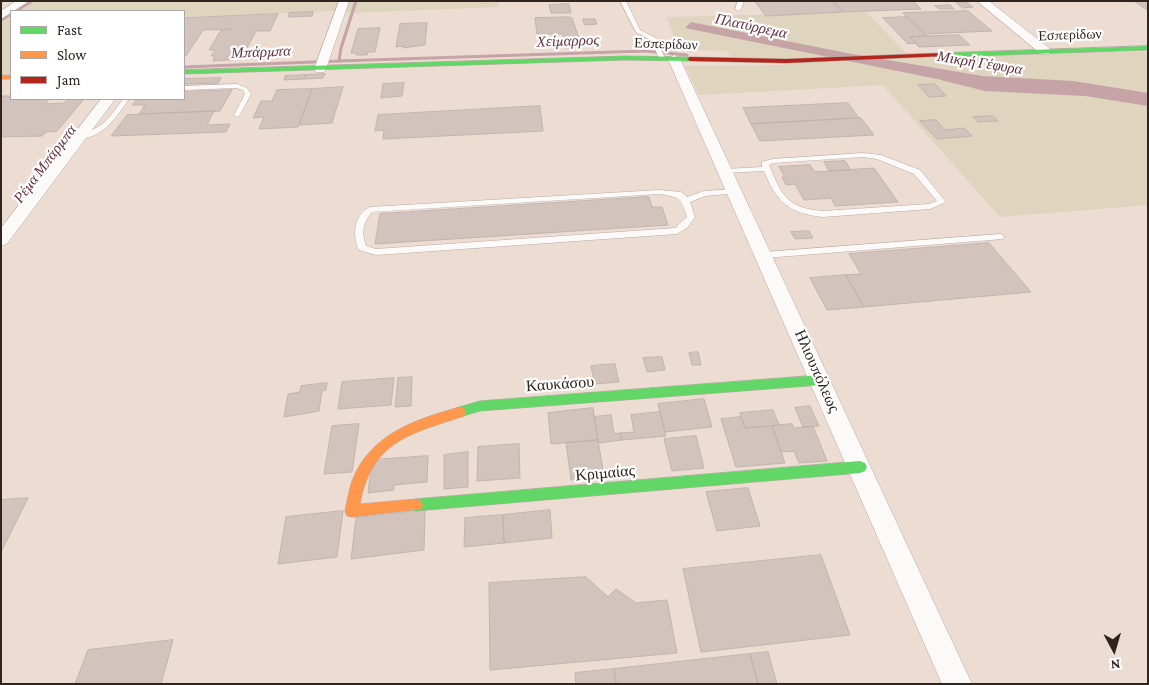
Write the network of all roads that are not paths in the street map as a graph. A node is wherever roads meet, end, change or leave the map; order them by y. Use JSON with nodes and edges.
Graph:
{"nodes":[{"id":1,"x":24,"y":1,"type":"edge"},
{"id":2,"x":344,"y":1,"type":"edge"},
{"id":3,"x":623,"y":1,"type":"edge"},
{"id":4,"x":741,"y":1,"type":"edge"},
{"id":5,"x":982,"y":1,"type":"edge"},
{"id":6,"x":738,"y":9,"type":"dead end"},
{"id":7,"x":4,"y":12,"type":"edge"},
{"id":8,"x":1148,"y":48,"type":"edge"},
{"id":9,"x":1045,"y":51,"type":"junction"},
{"id":10,"x":668,"y":59,"type":"junction"},
{"id":11,"x":320,"y":69,"type":"junction"},
{"id":12,"x":185,"y":72,"type":"edge"},
{"id":13,"x":185,"y":88,"type":"edge"},
{"id":14,"x":107,"y":100,"type":"edge"},
{"id":15,"x":125,"y":100,"type":"edge"},
{"id":16,"x":237,"y":115,"type":"dead end"},
{"id":17,"x":80,"y":136,"type":"junction"},
{"id":18,"x":766,"y":169,"type":"junction"},
{"id":19,"x":726,"y":171,"type":"junction"},
{"id":20,"x":735,"y":191,"type":"junction"},
{"id":21,"x":686,"y":201,"type":"junction"},
{"id":22,"x":1000,"y":237,"type":"dead end"},
{"id":23,"x":1,"y":240,"type":"edge"},
{"id":24,"x":764,"y":255,"type":"junction"},
{"id":25,"x":821,"y":380,"type":"junction"},
{"id":26,"x":860,"y":467,"type":"junction"},
{"id":27,"x":352,"y":510,"type":"joint"},
{"id":28,"x":957,"y":684,"type":"edge"}],
"edges":[{"from":1,"to":7,"type":"street"},
{"from":2,"to":11,"type":"street"},
{"from":3,"to":10,"type":"lane"},
{"from":4,"to":6,"type":"lane"},
{"from":5,"to":9,"type":"street"},
{"from":8,"to":9,"type":"street","name":"Εσπερίδων"},
{"from":9,"to":10,"type":"street","name":"Εσπερίδων"},
{"from":10,"to":11,"type":"street","name":"Εσπερίδων"},
{"from":10,"to":19,"type":"street","name":"Ηλιουπόλεως"},
{"from":11,"to":12,"type":"street","name":"Εσπερίδων"},
{"from":13,"to":16,"type":"lane"},
{"from":14,"to":17,"type":"street"},
{"from":15,"to":17,"type":"lane"},
{"from":17,"to":23,"type":"street"},
{"from":18,"to":18,"type":"lane"},
{"from":18,"to":19,"type":"lane"},
{"from":19,"to":20,"type":"street","name":"Ηλιουπόλεως"},
{"from":20,"to":21,"type":"lane"},
{"from":20,"to":24,"type":"street","name":"Ηλιουπόλεως"},
{"from":21,"to":21,"type":"lane"},
{"from":22,"to":24,"type":"lane"},
{"from":24,"to":25,"type":"street","name":"Ηλιουπόλεως"},
{"from":25,"to":26,"type":"street","name":"Ηλιουπόλεως"},
{"from":25,"to":27,"type":"street","name":"Καυκάσου"},
{"from":26,"to":27,"type":"street","name":"Κριμαίας"},
{"from":26,"to":28,"type":"street","name":"Ηλιουπόλεως"}]}
